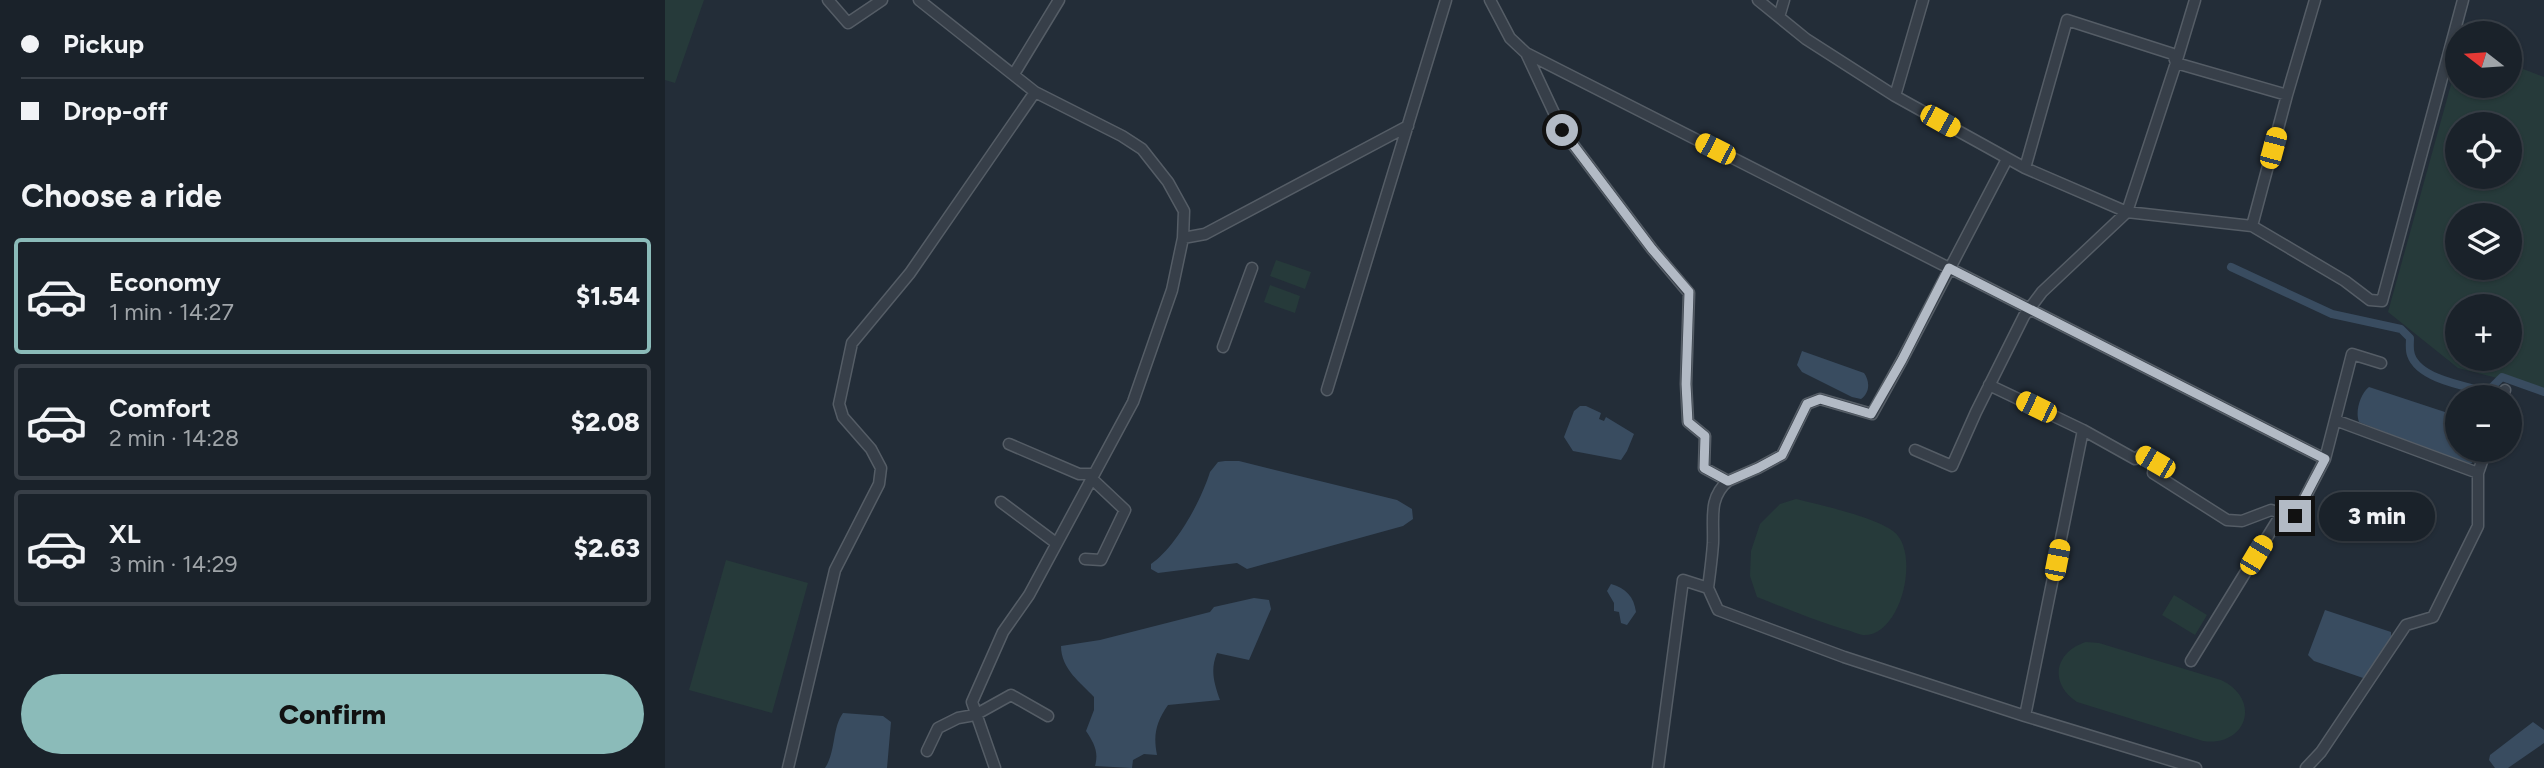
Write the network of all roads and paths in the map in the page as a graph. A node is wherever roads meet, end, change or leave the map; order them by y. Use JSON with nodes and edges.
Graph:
{"nodes":[{"id":1,"x":828,"y":0,"type":"edge"},
{"id":2,"x":882,"y":0,"type":"edge"},
{"id":3,"x":919,"y":0,"type":"edge"},
{"id":4,"x":1059,"y":0,"type":"edge"},
{"id":5,"x":1445,"y":0,"type":"edge"},
{"id":6,"x":1490,"y":0,"type":"edge"},
{"id":7,"x":1758,"y":0,"type":"edge"},
{"id":8,"x":1784,"y":0,"type":"edge"},
{"id":9,"x":1923,"y":0,"type":"edge"},
{"id":10,"x":2195,"y":0,"type":"edge"},
{"id":11,"x":2315,"y":0,"type":"edge"},
{"id":12,"x":2463,"y":0,"type":"edge"},
{"id":13,"x":1779,"y":17,"type":"junction"},
{"id":14,"x":1525,"y":52,"type":"junction"},
{"id":15,"x":2176,"y":63,"type":"junction"},
{"id":16,"x":1014,"y":74,"type":"junction"},
{"id":17,"x":1035,"y":92,"type":"junction"},
{"id":18,"x":2287,"y":95,"type":"junction"},
{"id":19,"x":1895,"y":96,"type":"junction"},
{"id":20,"x":1408,"y":126,"type":"junction"},
{"id":21,"x":2007,"y":159,"type":"junction"},
{"id":22,"x":2025,"y":169,"type":"junction"},
{"id":23,"x":2127,"y":212,"type":"junction"},
{"id":24,"x":2252,"y":226,"type":"junction"},
{"id":25,"x":1183,"y":238,"type":"junction"},
{"id":26,"x":1252,"y":268,"type":"dead end"},
{"id":27,"x":1949,"y":268,"type":"junction"},
{"id":28,"x":1223,"y":347,"type":"dead end"},
{"id":29,"x":2381,"y":363,"type":"dead end"},
{"id":30,"x":1989,"y":385,"type":"junction"},
{"id":31,"x":1327,"y":390,"type":"dead end"},
{"id":32,"x":2335,"y":420,"type":"junction"},
{"id":33,"x":2083,"y":430,"type":"junction"},
{"id":34,"x":1009,"y":444,"type":"dead end"},
{"id":35,"x":1915,"y":450,"type":"dead end"},
{"id":36,"x":2325,"y":459,"type":"junction"},
{"id":37,"x":2482,"y":462,"type":"edge"},
{"id":38,"x":2478,"y":473,"type":"junction"},
{"id":39,"x":1091,"y":476,"type":"junction"},
{"id":40,"x":1728,"y":481,"type":"junction"},
{"id":41,"x":1001,"y":502,"type":"dead end"},
{"id":42,"x":2282,"y":513,"type":"junction"},
{"id":43,"x":1056,"y":543,"type":"junction"},
{"id":44,"x":1085,"y":559,"type":"dead end"},
{"id":45,"x":1708,"y":588,"type":"junction"},
{"id":46,"x":2191,"y":661,"type":"dead end"},
{"id":47,"x":975,"y":715,"type":"junction"},
{"id":48,"x":1048,"y":716,"type":"dead end"},
{"id":49,"x":2025,"y":716,"type":"junction"},
{"id":50,"x":927,"y":751,"type":"dead end"},
{"id":51,"x":788,"y":768,"type":"edge"},
{"id":52,"x":995,"y":768,"type":"edge"},
{"id":53,"x":1658,"y":768,"type":"edge"},
{"id":54,"x":2196,"y":768,"type":"edge"},
{"id":55,"x":2307,"y":768,"type":"edge"}],
"edges":[{"from":1,"to":2,"type":"street"},
{"from":3,"to":16,"type":"street"},
{"from":4,"to":16,"type":"street"},
{"from":5,"to":20,"type":"street"},
{"from":6,"to":14,"type":"street"},
{"from":7,"to":13,"type":"street"},
{"from":8,"to":13,"type":"street"},
{"from":9,"to":19,"type":"street"},
{"from":10,"to":15,"type":"street"},
{"from":11,"to":18,"type":"street"},
{"from":12,"to":24,"type":"street"},
{"from":13,"to":19,"type":"street"},
{"from":14,"to":27,"type":"street"},
{"from":14,"to":40,"type":"street"},
{"from":15,"to":18,"type":"street"},
{"from":15,"to":22,"type":"street"},
{"from":15,"to":23,"type":"street"},
{"from":16,"to":17,"type":"street"},
{"from":17,"to":25,"type":"street"},
{"from":17,"to":51,"type":"street"},
{"from":18,"to":24,"type":"street"},
{"from":19,"to":21,"type":"street"},
{"from":20,"to":25,"type":"street"},
{"from":20,"to":31,"type":"street"},
{"from":21,"to":22,"type":"street"},
{"from":21,"to":27,"type":"street"},
{"from":22,"to":23,"type":"street"},
{"from":23,"to":24,"type":"street"},
{"from":23,"to":30,"type":"street"},
{"from":25,"to":39,"type":"street"},
{"from":26,"to":28,"type":"street"},
{"from":27,"to":36,"type":"street"},
{"from":27,"to":40,"type":"street"},
{"from":29,"to":32,"type":"street"},
{"from":30,"to":33,"type":"street"},
{"from":30,"to":35,"type":"street"},
{"from":32,"to":36,"type":"street"},
{"from":32,"to":38,"type":"street"},
{"from":33,"to":42,"type":"street"},
{"from":33,"to":49,"type":"street"},
{"from":34,"to":39,"type":"street"},
{"from":36,"to":42,"type":"street"},
{"from":37,"to":38,"type":"street"},
{"from":38,"to":55,"type":"street"},
{"from":39,"to":43,"type":"street"},
{"from":39,"to":44,"type":"street"},
{"from":40,"to":45,"type":"street"},
{"from":41,"to":43,"type":"street"},
{"from":42,"to":46,"type":"street"},
{"from":43,"to":47,"type":"street"},
{"from":45,"to":49,"type":"street"},
{"from":45,"to":53,"type":"street"},
{"from":47,"to":48,"type":"street"},
{"from":47,"to":50,"type":"street"},
{"from":47,"to":52,"type":"street"},
{"from":49,"to":54,"type":"street"}]}
